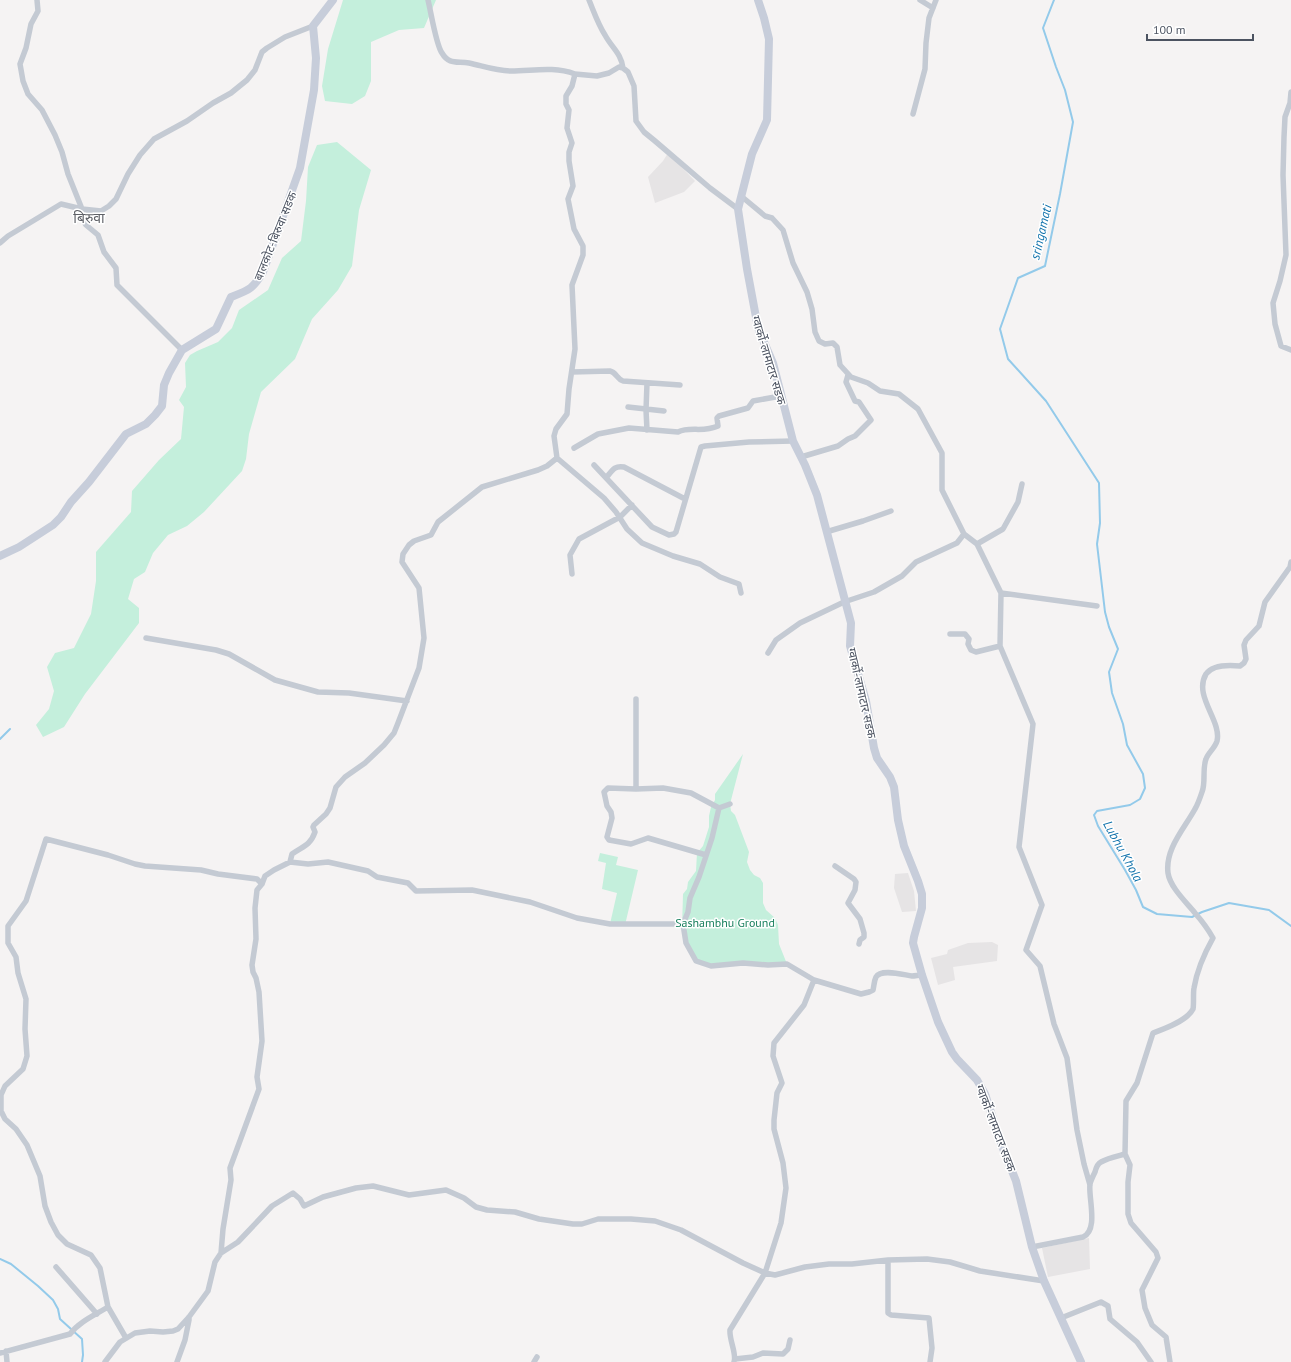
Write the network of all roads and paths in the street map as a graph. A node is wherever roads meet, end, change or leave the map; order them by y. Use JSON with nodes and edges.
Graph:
{"nodes":[{"id":1,"x":37,"y":0,"type":"edge"},
{"id":2,"x":333,"y":0,"type":"edge"},
{"id":3,"x":428,"y":0,"type":"edge"},
{"id":4,"x":589,"y":0,"type":"edge"},
{"id":5,"x":758,"y":0,"type":"edge"},
{"id":6,"x":920,"y":0,"type":"edge"},
{"id":7,"x":936,"y":0,"type":"edge"},
{"id":8,"x":933,"y":8,"type":"junction"},
{"id":9,"x":314,"y":26,"type":"junction"},
{"id":10,"x":623,"y":68,"type":"junction"},
{"id":11,"x":575,"y":74,"type":"junction"},
{"id":12,"x":1291,"y":92,"type":"edge"},
{"id":13,"x":913,"y":114,"type":"dead end"},
{"id":14,"x":741,"y":196,"type":"junction"},
{"id":15,"x":82,"y":209,"type":"junction"},
{"id":16,"x":738,"y":210,"type":"junction"},
{"id":17,"x":0,"y":243,"type":"edge"},
{"id":18,"x":182,"y":350,"type":"junction"},
{"id":19,"x":1291,"y":350,"type":"edge"},
{"id":20,"x":572,"y":372,"type":"junction"},
{"id":21,"x":848,"y":374,"type":"junction"},
{"id":22,"x":647,"y":382,"type":"junction"},
{"id":23,"x":680,"y":385,"type":"dead end"},
{"id":24,"x":781,"y":396,"type":"junction"},
{"id":25,"x":628,"y":407,"type":"dead end"},
{"id":26,"x":646,"y":410,"type":"junction"},
{"id":27,"x":664,"y":411,"type":"dead end"},
{"id":28,"x":647,"y":430,"type":"junction"},
{"id":29,"x":793,"y":441,"type":"junction"},
{"id":30,"x":574,"y":448,"type":"dead end"},
{"id":31,"x":801,"y":457,"type":"junction"},
{"id":32,"x":557,"y":458,"type":"junction"},
{"id":33,"x":594,"y":465,"type":"dead end"},
{"id":34,"x":606,"y":478,"type":"junction"},
{"id":35,"x":1022,"y":484,"type":"dead end"},
{"id":36,"x":685,"y":499,"type":"junction"},
{"id":37,"x":632,"y":505,"type":"junction"},
{"id":38,"x":891,"y":511,"type":"dead end"},
{"id":39,"x":620,"y":517,"type":"junction"},
{"id":40,"x":826,"y":532,"type":"junction"},
{"id":41,"x":964,"y":534,"type":"junction"},
{"id":42,"x":977,"y":544,"type":"junction"},
{"id":43,"x":0,"y":556,"type":"edge"},
{"id":44,"x":1291,"y":562,"type":"edge"},
{"id":45,"x":572,"y":574,"type":"dead end"},
{"id":46,"x":742,"y":593,"type":"dead end"},
{"id":47,"x":1001,"y":593,"type":"junction"},
{"id":48,"x":844,"y":602,"type":"junction"},
{"id":49,"x":1097,"y":606,"type":"dead end"},
{"id":50,"x":950,"y":634,"type":"dead end"},
{"id":51,"x":146,"y":638,"type":"dead end"},
{"id":52,"x":1000,"y":646,"type":"junction"},
{"id":53,"x":768,"y":653,"type":"dead end"},
{"id":54,"x":636,"y":699,"type":"dead end"},
{"id":55,"x":407,"y":701,"type":"junction"},
{"id":56,"x":636,"y":789,"type":"junction"},
{"id":57,"x":730,"y":804,"type":"dead end"},
{"id":58,"x":718,"y":808,"type":"junction"},
{"id":59,"x":706,"y":855,"type":"junction"},
{"id":60,"x":290,"y":862,"type":"junction"},
{"id":61,"x":835,"y":866,"type":"dead end"},
{"id":62,"x":262,"y":884,"type":"junction"},
{"id":63,"x":683,"y":924,"type":"junction"},
{"id":64,"x":859,"y":944,"type":"dead end"},
{"id":65,"x":922,"y":975,"type":"junction"},
{"id":66,"x":814,"y":980,"type":"junction"},
{"id":67,"x":1125,"y":1154,"type":"junction"},
{"id":68,"x":1090,"y":1185,"type":"junction"},
{"id":69,"x":1032,"y":1247,"type":"junction"},
{"id":70,"x":221,"y":1253,"type":"junction"},
{"id":71,"x":888,"y":1260,"type":"junction"},
{"id":72,"x":56,"y":1267,"type":"dead end"},
{"id":73,"x":765,"y":1273,"type":"junction"},
{"id":74,"x":1044,"y":1281,"type":"junction"},
{"id":75,"x":108,"y":1307,"type":"junction"},
{"id":76,"x":97,"y":1314,"type":"junction"},
{"id":77,"x":189,"y":1317,"type":"junction"},
{"id":78,"x":1060,"y":1318,"type":"junction"},
{"id":79,"x":126,"y":1338,"type":"junction"},
{"id":80,"x":790,"y":1340,"type":"dead end"},
{"id":81,"x":3,"y":1352,"type":"edge"},
{"id":82,"x":734,"y":1360,"type":"edge"},
{"id":83,"x":8,"y":1362,"type":"edge"},
{"id":84,"x":105,"y":1362,"type":"edge"},
{"id":85,"x":177,"y":1362,"type":"edge"},
{"id":86,"x":930,"y":1362,"type":"edge"},
{"id":87,"x":1081,"y":1362,"type":"edge"},
{"id":88,"x":1151,"y":1362,"type":"edge"},
{"id":89,"x":1170,"y":1362,"type":"edge"}],
"edges":[{"from":1,"to":15,"type":"street"},
{"from":2,"to":9,"type":"main road"},
{"from":3,"to":11,"type":"street"},
{"from":4,"to":10,"type":"street"},
{"from":5,"to":14,"type":"main road","name":"ग्वार्को-लामाटार सडक"},
{"from":6,"to":8,"type":"street"},
{"from":7,"to":8,"type":"street"},
{"from":8,"to":13,"type":"street"},
{"from":9,"to":15,"type":"street"},
{"from":9,"to":18,"type":"main road","name":"बालकोट-बिरुवा सडक"},
{"from":10,"to":11,"type":"street"},
{"from":10,"to":16,"type":"street"},
{"from":11,"to":20,"type":"street"},
{"from":12,"to":19,"type":"street"},
{"from":14,"to":16,"type":"main road","name":"ग्वार्को-लामाटार सडक"},
{"from":14,"to":21,"type":"street"},
{"from":15,"to":17,"type":"street"},
{"from":15,"to":18,"type":"street"},
{"from":16,"to":24,"type":"main road","name":"ग्वार्को-लामाटार सडक"},
{"from":18,"to":43,"type":"main road","name":"बालकोट-बिरुवा सडक"},
{"from":20,"to":22,"type":"street"},
{"from":20,"to":32,"type":"street"},
{"from":21,"to":31,"type":"street"},
{"from":21,"to":41,"type":"street"},
{"from":22,"to":23,"type":"street"},
{"from":22,"to":26,"type":"street"},
{"from":24,"to":28,"type":"street"},
{"from":24,"to":29,"type":"main road","name":"ग्वार्को-लामाटार सडक"},
{"from":25,"to":26,"type":"street"},
{"from":26,"to":27,"type":"street"},
{"from":26,"to":28,"type":"street"},
{"from":28,"to":30,"type":"street"},
{"from":29,"to":31,"type":"main road","name":"ग्वार्को-लामाटार सडक"},
{"from":29,"to":36,"type":"street"},
{"from":31,"to":40,"type":"main road","name":"ग्वार्को-लामाटार सडक"},
{"from":32,"to":39,"type":"street"},
{"from":32,"to":55,"type":"street"},
{"from":33,"to":34,"type":"street"},
{"from":34,"to":36,"type":"street"},
{"from":34,"to":37,"type":"street"},
{"from":35,"to":42,"type":"street"},
{"from":36,"to":37,"type":"street"},
{"from":37,"to":39,"type":"street"},
{"from":38,"to":40,"type":"street"},
{"from":39,"to":45,"type":"street"},
{"from":39,"to":46,"type":"street"},
{"from":40,"to":48,"type":"main road","name":"ग्वार्को-लामाटार सडक"},
{"from":41,"to":42,"type":"street"},
{"from":41,"to":48,"type":"street"},
{"from":42,"to":47,"type":"street"},
{"from":44,"to":67,"type":"street"},
{"from":47,"to":49,"type":"street"},
{"from":47,"to":52,"type":"street"},
{"from":48,"to":53,"type":"street"},
{"from":48,"to":65,"type":"main road","name":"ग्वार्को-लामाटार सडक"},
{"from":50,"to":52,"type":"street"},
{"from":51,"to":55,"type":"street"},
{"from":52,"to":68,"type":"street"},
{"from":54,"to":56,"type":"street"},
{"from":55,"to":60,"type":"street"},
{"from":56,"to":58,"type":"street"},
{"from":56,"to":59,"type":"street"},
{"from":57,"to":58,"type":"street"},
{"from":58,"to":59,"type":"street"},
{"from":59,"to":63,"type":"street"},
{"from":60,"to":62,"type":"street"},
{"from":60,"to":63,"type":"street"},
{"from":61,"to":64,"type":"street"},
{"from":62,"to":70,"type":"street"},
{"from":62,"to":75,"type":"street"},
{"from":63,"to":66,"type":"street"},
{"from":65,"to":66,"type":"street"},
{"from":65,"to":69,"type":"main road","name":"ग्वार्को-लामाटार सडक"},
{"from":66,"to":73,"type":"street"},
{"from":67,"to":68,"type":"street"},
{"from":67,"to":89,"type":"street"},
{"from":68,"to":69,"type":"street"},
{"from":69,"to":74,"type":"main road","name":"ग्वार्को-लामाटार सडक"},
{"from":70,"to":73,"type":"street"},
{"from":70,"to":77,"type":"street"},
{"from":71,"to":73,"type":"street"},
{"from":71,"to":74,"type":"street"},
{"from":71,"to":86,"type":"street"},
{"from":72,"to":76,"type":"street"},
{"from":73,"to":82,"type":"street"},
{"from":74,"to":78,"type":"main road","name":"ग्वार्को-लामाटार सडक"},
{"from":75,"to":76,"type":"street"},
{"from":75,"to":79,"type":"street"},
{"from":76,"to":81,"type":"street"},
{"from":77,"to":79,"type":"street"},
{"from":77,"to":85,"type":"street"},
{"from":78,"to":87,"type":"main road","name":"ग्वार्को-लामाटार सडक"},
{"from":78,"to":88,"type":"street"},
{"from":79,"to":84,"type":"street"},
{"from":80,"to":82,"type":"street"},
{"from":81,"to":83,"type":"street"}]}
